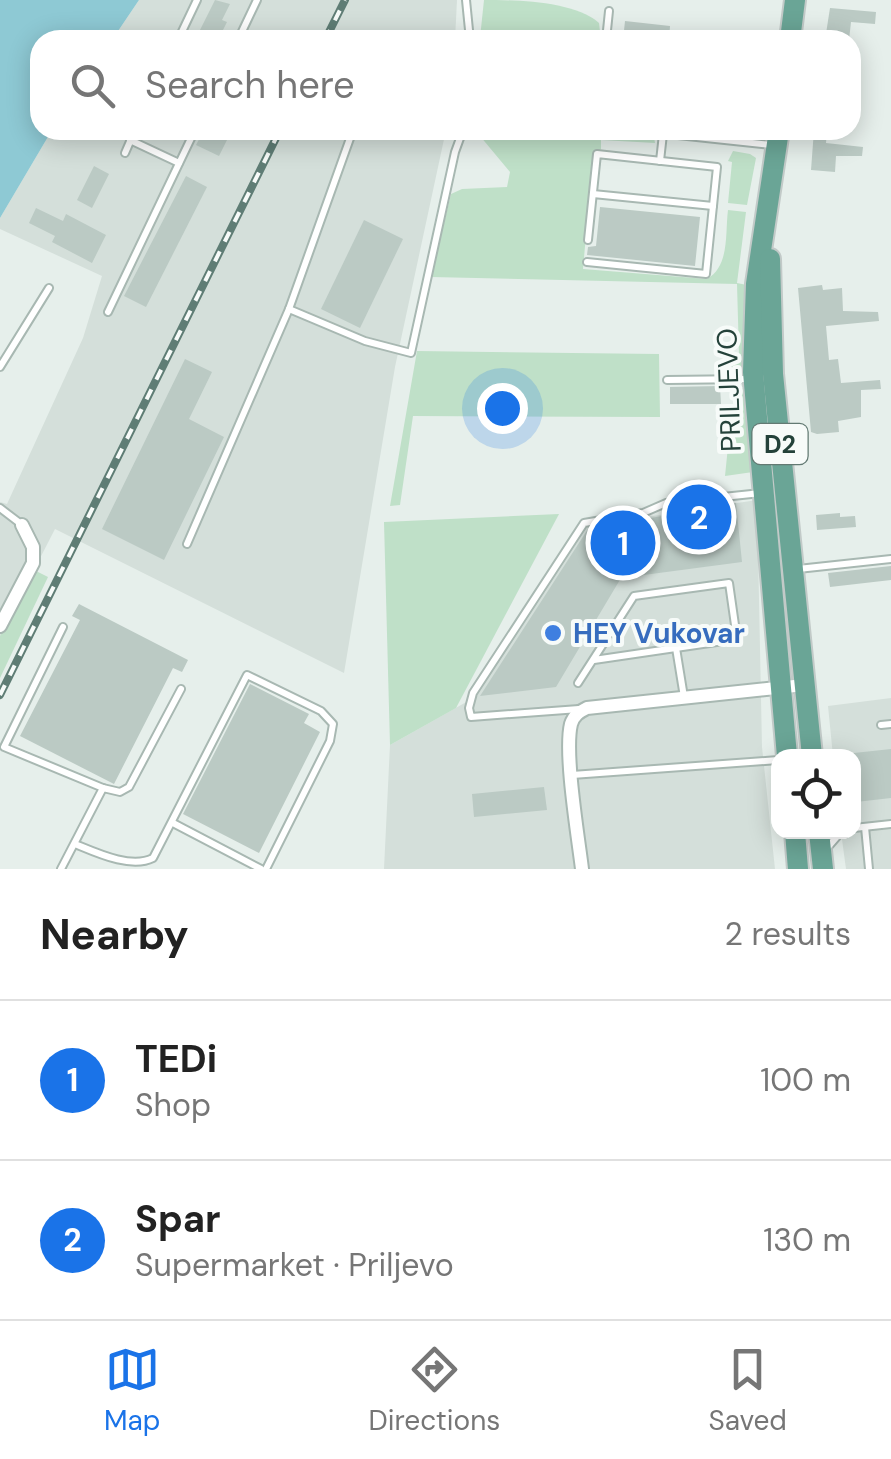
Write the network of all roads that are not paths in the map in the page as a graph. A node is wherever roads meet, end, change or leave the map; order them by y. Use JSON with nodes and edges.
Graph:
{"nodes":[{"id":1,"x":198,"y":0,"type":"edge"},
{"id":2,"x":257,"y":0,"type":"edge"},
{"id":3,"x":466,"y":0,"type":"edge"},
{"id":4,"x":795,"y":0,"type":"edge"},
{"id":5,"x":609,"y":11,"type":"dead end"},
{"id":6,"x":183,"y":30,"type":"edge"},
{"id":7,"x":243,"y":30,"type":"edge"},
{"id":8,"x":469,"y":30,"type":"edge"},
{"id":9,"x":607,"y":30,"type":"edge"},
{"id":10,"x":791,"y":30,"type":"edge"},
{"id":11,"x":130,"y":140,"type":"joint"},
{"id":12,"x":190,"y":140,"type":"edge"},
{"id":13,"x":348,"y":140,"type":"edge"},
{"id":14,"x":459,"y":140,"type":"edge"},
{"id":15,"x":662,"y":140,"type":"edge"},
{"id":16,"x":778,"y":140,"type":"edge"},
{"id":17,"x":124,"y":153,"type":"dead end"},
{"id":18,"x":660,"y":161,"type":"junction"},
{"id":19,"x":179,"y":163,"type":"junction"},
{"id":20,"x":593,"y":194,"type":"junction"},
{"id":21,"x":770,"y":202,"type":"junction"},
{"id":22,"x":713,"y":206,"type":"junction"},
{"id":23,"x":588,"y":240,"type":"dead end"},
{"id":24,"x":586,"y":262,"type":"dead end"},
{"id":25,"x":50,"y":288,"type":"dead end"},
{"id":26,"x":289,"y":309,"type":"junction"},
{"id":27,"x":108,"y":312,"type":"dead end"},
{"id":28,"x":0,"y":367,"type":"edge"},
{"id":29,"x":754,"y":379,"type":"junction"},
{"id":30,"x":666,"y":380,"type":"dead end"},
{"id":31,"x":762,"y":493,"type":"junction"},
{"id":32,"x":0,"y":508,"type":"edge"},
{"id":33,"x":22,"y":525,"type":"joint"},
{"id":34,"x":187,"y":544,"type":"dead end"},
{"id":35,"x":891,"y":559,"type":"edge"},
{"id":36,"x":792,"y":570,"type":"junction"},
{"id":37,"x":0,"y":626,"type":"edge"},
{"id":38,"x":63,"y":628,"type":"dead end"},
{"id":39,"x":676,"y":648,"type":"junction"},
{"id":40,"x":594,"y":660,"type":"junction"},
{"id":41,"x":578,"y":683,"type":"dead end"},
{"id":42,"x":804,"y":686,"type":"junction"},
{"id":43,"x":781,"y":688,"type":"junction"},
{"id":44,"x":181,"y":689,"type":"dead end"},
{"id":45,"x":684,"y":698,"type":"junction"},
{"id":46,"x":587,"y":708,"type":"junction"},
{"id":47,"x":891,"y":724,"type":"edge"},
{"id":48,"x":881,"y":725,"type":"dead end"},
{"id":49,"x":786,"y":749,"type":"edge"},
{"id":50,"x":811,"y":749,"type":"edge"},
{"id":51,"x":771,"y":761,"type":"edge"},
{"id":52,"x":572,"y":776,"type":"junction"},
{"id":53,"x":103,"y":788,"type":"junction"},
{"id":54,"x":173,"y":823,"type":"junction"},
{"id":55,"x":891,"y":824,"type":"edge"},
{"id":56,"x":861,"y":827,"type":"edge"},
{"id":57,"x":864,"y":827,"type":"junction"},
{"id":58,"x":795,"y":839,"type":"edge"},
{"id":59,"x":820,"y":839,"type":"edge"},
{"id":60,"x":833,"y":839,"type":"edge"},
{"id":61,"x":75,"y":844,"type":"junction"},
{"id":62,"x":823,"y":866,"type":"edge"},
{"id":63,"x":61,"y":869,"type":"edge"},
{"id":64,"x":264,"y":869,"type":"edge"},
{"id":65,"x":582,"y":869,"type":"edge"},
{"id":66,"x":798,"y":869,"type":"edge"},
{"id":67,"x":869,"y":869,"type":"edge"}],
"edges":[{"from":1,"to":6,"type":"lane"},
{"from":2,"to":7,"type":"lane"},
{"from":3,"to":8,"type":"lane"},
{"from":4,"to":10,"type":"main road"},
{"from":5,"to":9,"type":"lane"},
{"from":11,"to":17,"type":"lane"},
{"from":11,"to":19,"type":"lane"},
{"from":12,"to":19,"type":"lane"},
{"from":13,"to":26,"type":"lane"},
{"from":14,"to":26,"type":"lane"},
{"from":15,"to":18,"type":"lane"},
{"from":16,"to":21,"type":"main road","name":"PRILJEVO","number":"D2"},
{"from":18,"to":20,"type":"lane"},
{"from":18,"to":22,"type":"lane"},
{"from":19,"to":27,"type":"lane"},
{"from":20,"to":22,"type":"lane"},
{"from":20,"to":23,"type":"lane"},
{"from":21,"to":29,"type":"main road","name":"PRILJEVO","number":"D2"},
{"from":21,"to":36,"type":"main road","name":"PRILJEVO","number":"D2"},
{"from":22,"to":24,"type":"lane"},
{"from":25,"to":28,"type":"lane"},
{"from":26,"to":34,"type":"lane"},
{"from":29,"to":30,"type":"lane"},
{"from":29,"to":31,"type":"main road","name":"PRILJEVO","number":"D2"},
{"from":31,"to":43,"type":"main road","name":"PRILJEVO","number":"D2"},
{"from":31,"to":46,"type":"lane"},
{"from":32,"to":33,"type":"lane"},
{"from":33,"to":37,"type":"street"},
{"from":35,"to":36,"type":"lane"},
{"from":36,"to":42,"type":"main road","name":"PRILJEVO","number":"D2"},
{"from":38,"to":53,"type":"lane"},
{"from":39,"to":40,"type":"lane"},
{"from":39,"to":40,"type":"lane"},
{"from":39,"to":45,"type":"lane"},
{"from":40,"to":41,"type":"lane"},
{"from":42,"to":43,"type":"street"},
{"from":42,"to":50,"type":"main road","name":"PRILJEVO","number":"D2"},
{"from":43,"to":45,"type":"street"},
{"from":43,"to":49,"type":"main road","name":"PRILJEVO","number":"D2"},
{"from":44,"to":53,"type":"lane"},
{"from":45,"to":46,"type":"street"},
{"from":46,"to":52,"type":"street"},
{"from":47,"to":48,"type":"lane"},
{"from":51,"to":52,"type":"lane"},
{"from":52,"to":65,"type":"street"},
{"from":53,"to":61,"type":"lane"},
{"from":54,"to":61,"type":"lane"},
{"from":54,"to":64,"type":"lane"},
{"from":54,"to":64,"type":"lane"},
{"from":55,"to":57,"type":"lane"},
{"from":56,"to":57,"type":"lane"},
{"from":57,"to":67,"type":"lane"},
{"from":58,"to":66,"type":"main road"},
{"from":59,"to":62,"type":"main road"},
{"from":60,"to":62,"type":"lane"},
{"from":61,"to":63,"type":"lane"}]}
